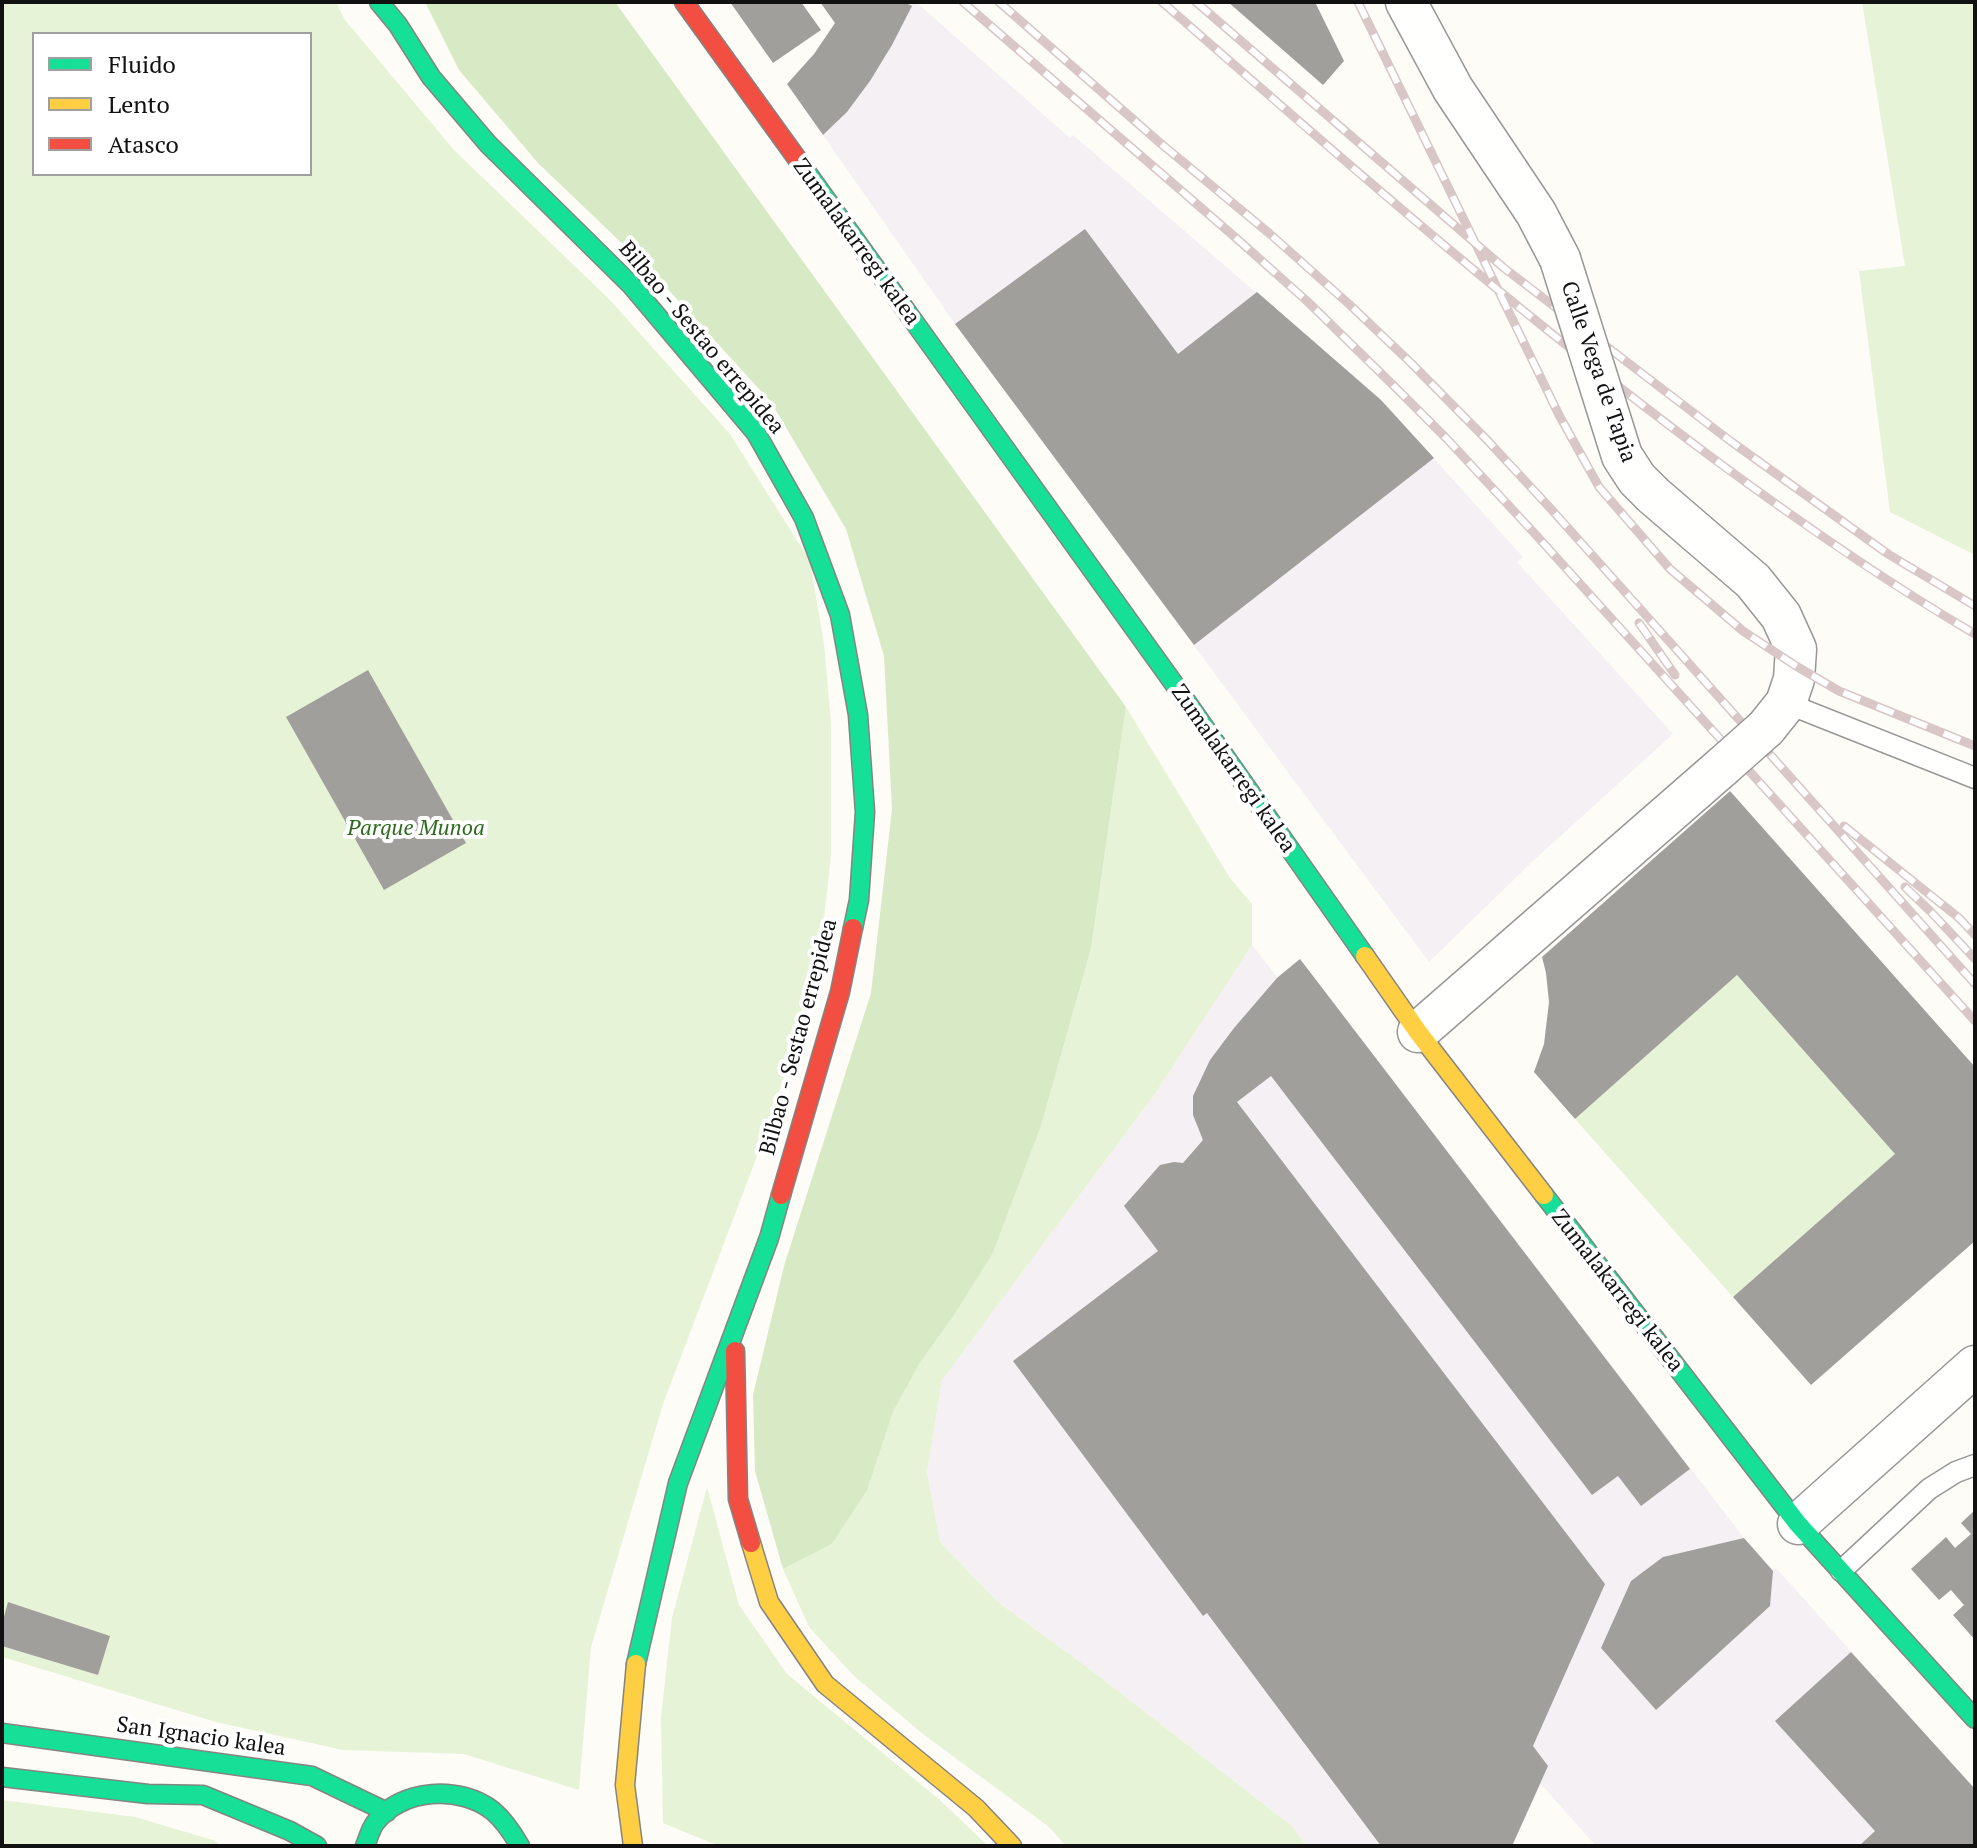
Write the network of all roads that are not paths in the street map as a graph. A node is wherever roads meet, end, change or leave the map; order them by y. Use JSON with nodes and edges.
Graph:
{"nodes":[{"id":1,"x":684,"y":2,"type":"edge"},
{"id":2,"x":1406,"y":2,"type":"edge"},
{"id":3,"x":384,"y":7,"type":"edge"},
{"id":4,"x":1776,"y":716,"type":"junction"},
{"id":5,"x":1975,"y":778,"type":"edge"},
{"id":6,"x":1418,"y":1032,"type":"junction"},
{"id":7,"x":734,"y":1328,"type":"junction"},
{"id":8,"x":1975,"y":1366,"type":"edge"},
{"id":9,"x":1975,"y":1465,"type":"edge"},
{"id":10,"x":1798,"y":1524,"type":"junction"},
{"id":11,"x":1841,"y":1571,"type":"junction"},
{"id":12,"x":1975,"y":1719,"type":"edge"},
{"id":13,"x":2,"y":1733,"type":"edge"},
{"id":14,"x":2,"y":1777,"type":"edge"},
{"id":15,"x":148,"y":1794,"type":"junction"},
{"id":16,"x":387,"y":1812,"type":"junction"},
{"id":17,"x":191,"y":1813,"type":"dead end"},
{"id":18,"x":317,"y":1846,"type":"edge"},
{"id":19,"x":365,"y":1846,"type":"edge"},
{"id":20,"x":520,"y":1846,"type":"edge"},
{"id":21,"x":633,"y":1846,"type":"edge"},
{"id":22,"x":1012,"y":1846,"type":"edge"}],
"edges":[{"from":1,"to":6,"type":"main road","name":"Zumalakarregi kalea"},
{"from":2,"to":4,"type":"street","name":"Calle Vega de Tapia","bridge":true},
{"from":3,"to":7,"type":"main road","name":"Bilbao - Sestao errepidea"},
{"from":4,"to":5,"type":"lane"},
{"from":4,"to":6,"type":"street","bridge":true},
{"from":6,"to":10,"type":"main road","name":"Zumalakarregi kalea"},
{"from":7,"to":21,"type":"main road","name":"Bilbao - Sestao errepidea"},
{"from":7,"to":22,"type":"main road"},
{"from":8,"to":10,"type":"street"},
{"from":9,"to":11,"type":"lane"},
{"from":10,"to":11,"type":"main road","name":"Zumalakarregi kalea"},
{"from":11,"to":12,"type":"main road","name":"Zumalakarregi kalea"},
{"from":13,"to":16,"type":"main road","name":"San Ignacio kalea"},
{"from":14,"to":15,"type":"main road"},
{"from":15,"to":17,"type":"main road"},
{"from":15,"to":18,"type":"main road"},
{"from":16,"to":19,"type":"main road"},
{"from":16,"to":20,"type":"main road"}]}
